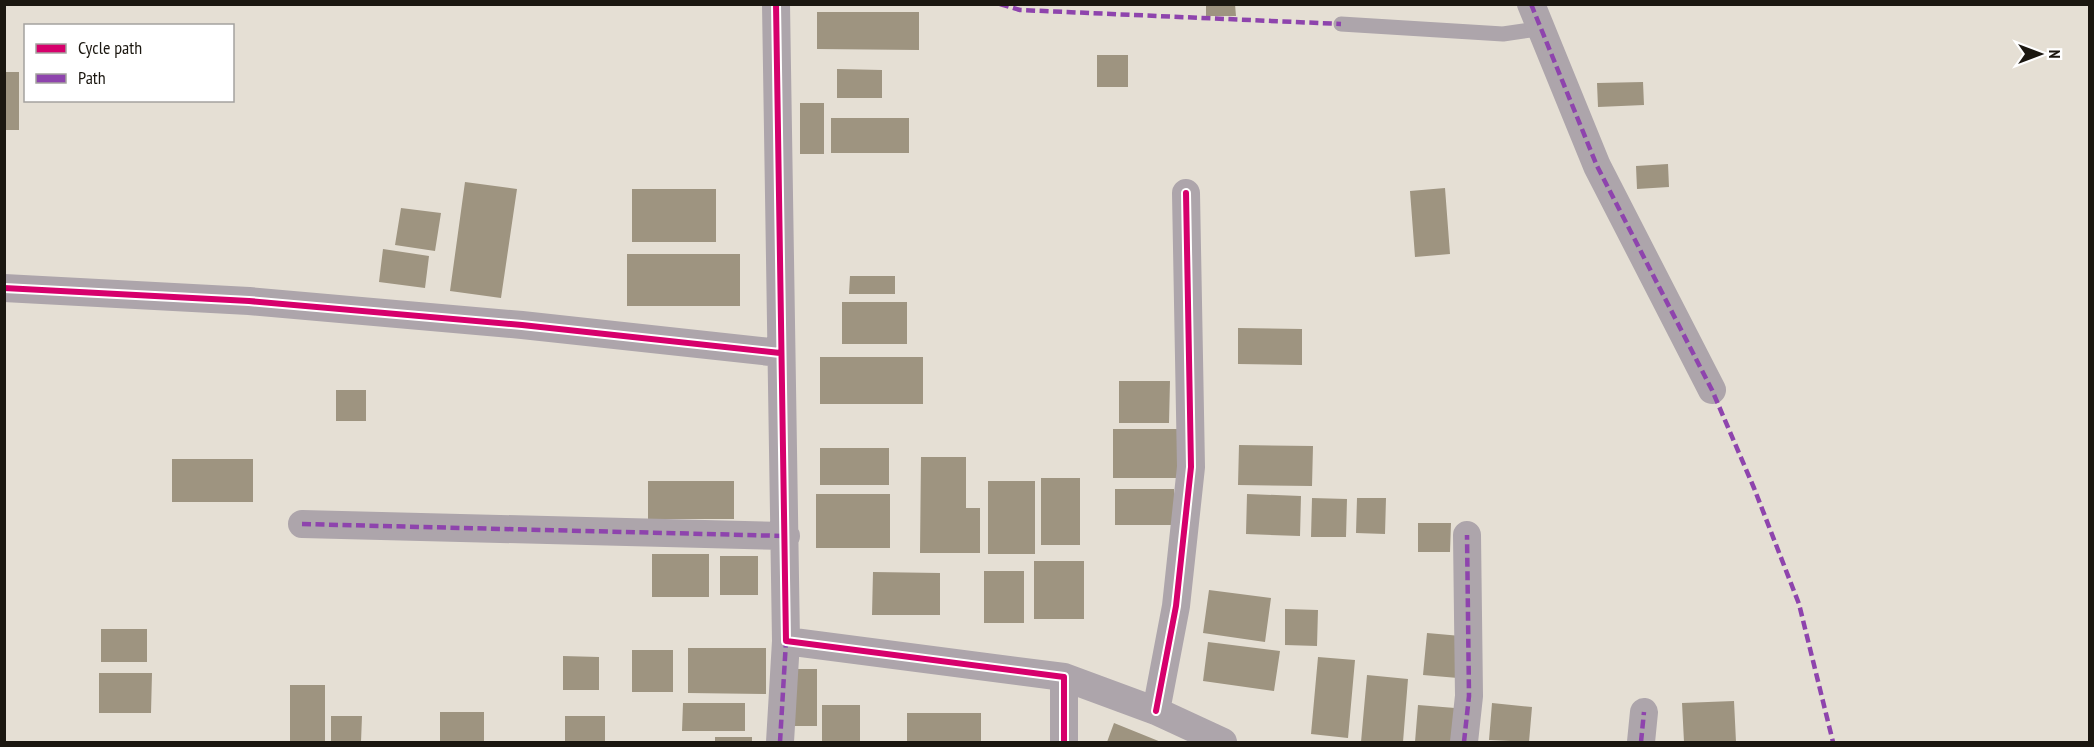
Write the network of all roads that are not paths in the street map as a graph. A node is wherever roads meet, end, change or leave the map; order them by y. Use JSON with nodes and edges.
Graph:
{"nodes":[{"id":1,"x":776,"y":4,"type":"edge"},
{"id":2,"x":1533,"y":20,"type":"edge"},
{"id":3,"x":1341,"y":24,"type":"dead end"},
{"id":4,"x":1186,"y":193,"type":"dead end"},
{"id":5,"x":4,"y":288,"type":"edge"},
{"id":6,"x":780,"y":353,"type":"junction"},
{"id":7,"x":1712,"y":390,"type":"dead end"},
{"id":8,"x":302,"y":524,"type":"dead end"},
{"id":9,"x":1467,"y":535,"type":"dead end"},
{"id":10,"x":786,"y":536,"type":"junction"},
{"id":11,"x":786,"y":641,"type":"junction"},
{"id":12,"x":1064,"y":677,"type":"junction"},
{"id":13,"x":1156,"y":711,"type":"junction"},
{"id":14,"x":1644,"y":712,"type":"dead end"},
{"id":15,"x":780,"y":742,"type":"edge"},
{"id":16,"x":1064,"y":742,"type":"edge"},
{"id":17,"x":1223,"y":742,"type":"edge"},
{"id":18,"x":1464,"y":742,"type":"edge"},
{"id":19,"x":1641,"y":742,"type":"edge"}],
"edges":[{"from":1,"to":6,"type":"street"},
{"from":2,"to":3,"type":"lane"},
{"from":2,"to":7,"type":"street"},
{"from":4,"to":13,"type":"street"},
{"from":5,"to":6,"type":"street"},
{"from":6,"to":10,"type":"street"},
{"from":8,"to":10,"type":"street"},
{"from":9,"to":18,"type":"street"},
{"from":10,"to":11,"type":"street"},
{"from":11,"to":12,"type":"street"},
{"from":11,"to":15,"type":"street"},
{"from":12,"to":13,"type":"street"},
{"from":12,"to":16,"type":"street"},
{"from":13,"to":17,"type":"street"},
{"from":14,"to":19,"type":"street"}]}
